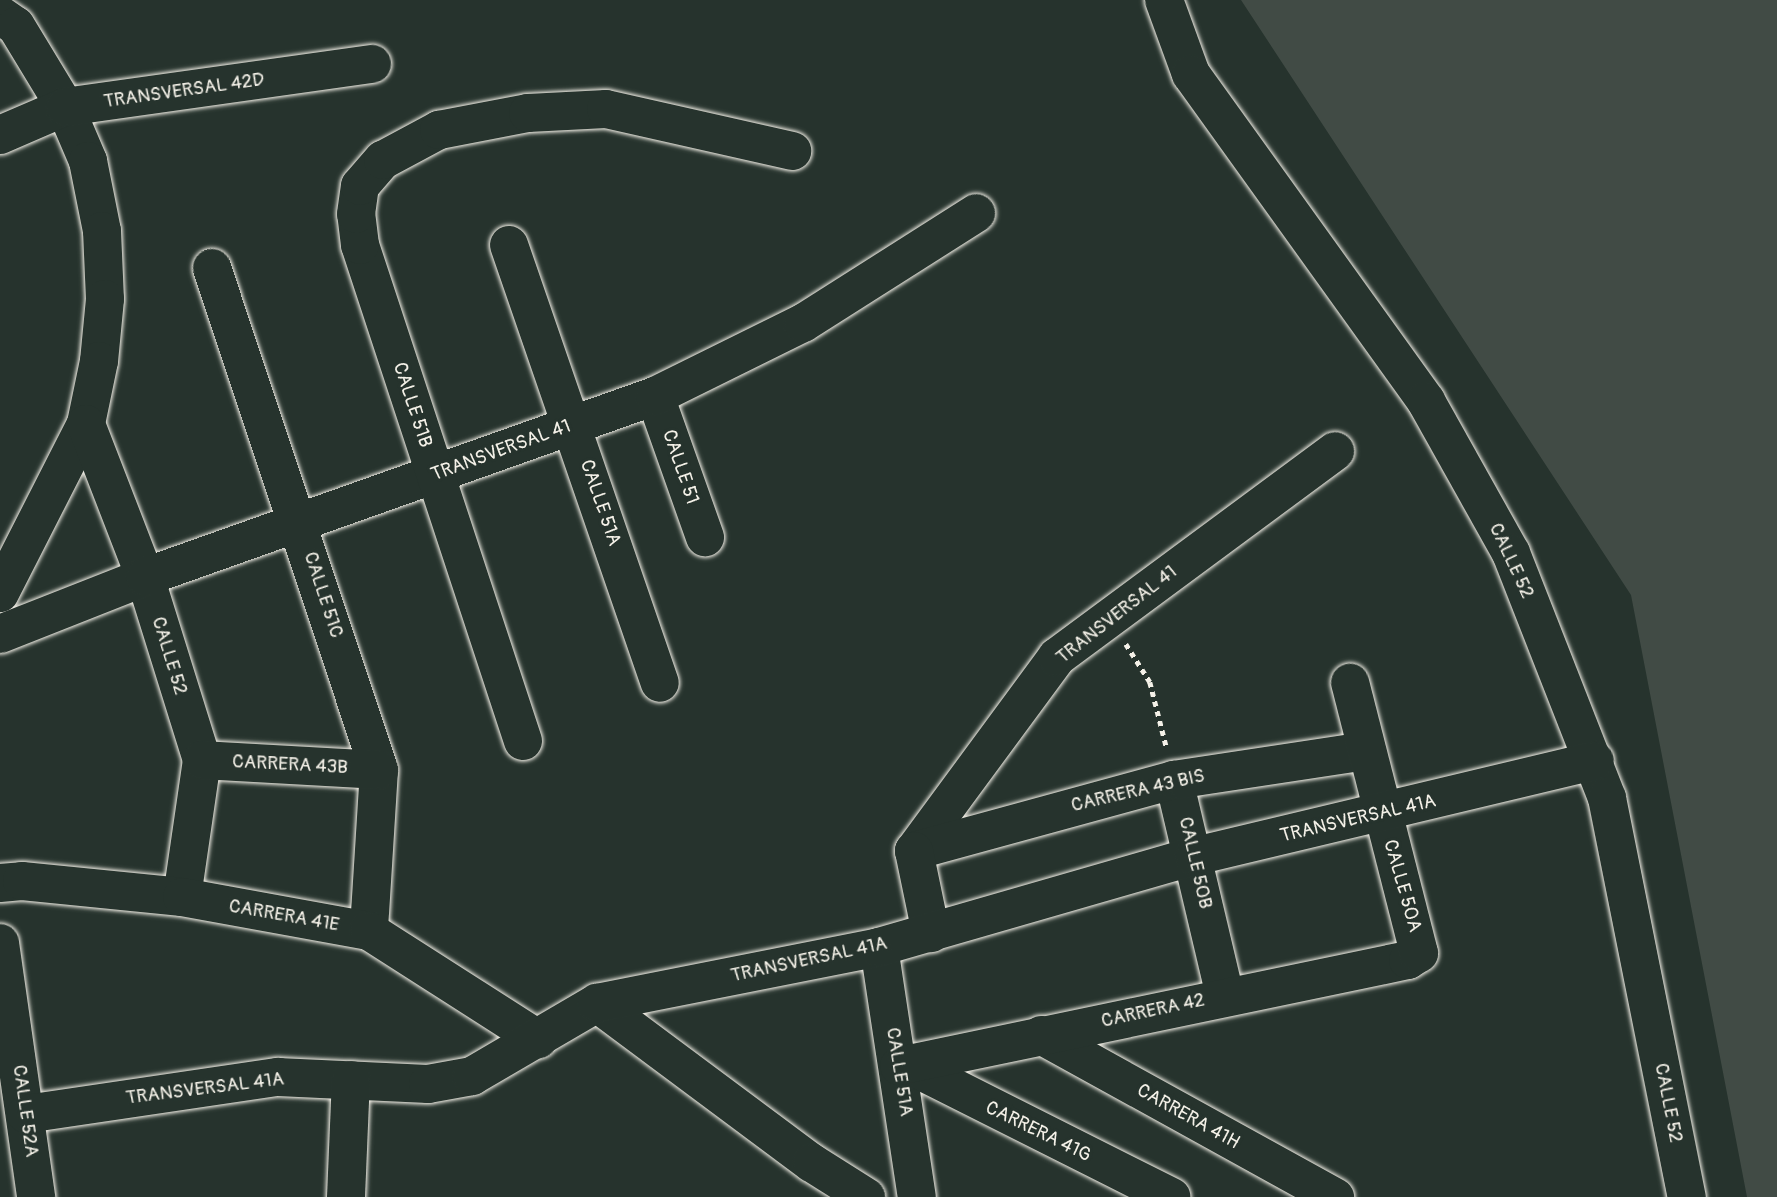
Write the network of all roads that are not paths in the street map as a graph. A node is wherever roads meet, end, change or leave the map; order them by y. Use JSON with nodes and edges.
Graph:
{"nodes":[{"id":1,"x":1164,"y":0,"type":"edge"},
{"id":2,"x":0,"y":15,"type":"edge"},
{"id":3,"x":372,"y":64,"type":"dead end"},
{"id":4,"x":65,"y":107,"type":"junction"},
{"id":5,"x":0,"y":135,"type":"edge"},
{"id":6,"x":792,"y":151,"type":"dead end"},
{"id":7,"x":976,"y":213,"type":"dead end"},
{"id":8,"x":509,"y":245,"type":"dead end"},
{"id":9,"x":212,"y":268,"type":"dead end"},
{"id":10,"x":655,"y":396,"type":"junction"},
{"id":11,"x":86,"y":424,"type":"junction"},
{"id":12,"x":574,"y":424,"type":"junction"},
{"id":13,"x":1335,"y":451,"type":"dead end"},
{"id":14,"x":435,"y":475,"type":"junction"},
{"id":15,"x":299,"y":521,"type":"junction"},
{"id":16,"x":705,"y":537,"type":"dead end"},
{"id":17,"x":145,"y":577,"type":"junction"},
{"id":18,"x":0,"y":593,"type":"edge"},
{"id":19,"x":0,"y":634,"type":"edge"},
{"id":20,"x":660,"y":683,"type":"dead end"},
{"id":21,"x":1350,"y":683,"type":"dead end"},
{"id":22,"x":523,"y":740,"type":"dead end"},
{"id":23,"x":1366,"y":751,"type":"junction"},
{"id":24,"x":202,"y":760,"type":"junction"},
{"id":25,"x":1595,"y":761,"type":"junction"},
{"id":26,"x":379,"y":770,"type":"junction"},
{"id":27,"x":1174,"y":780,"type":"junction"},
{"id":28,"x":1381,"y":815,"type":"junction"},
{"id":29,"x":914,"y":851,"type":"junction"},
{"id":30,"x":1195,"y":856,"type":"junction"},
{"id":31,"x":0,"y":883,"type":"edge"},
{"id":32,"x":182,"y":897,"type":"junction"},
{"id":33,"x":369,"y":931,"type":"junction"},
{"id":34,"x":931,"y":933,"type":"junction"},
{"id":35,"x":0,"y":943,"type":"edge"},
{"id":36,"x":879,"y":947,"type":"junction"},
{"id":37,"x":1408,"y":960,"type":"joint"},
{"id":38,"x":1225,"y":996,"type":"junction"},
{"id":39,"x":597,"y":1003,"type":"junction"},
{"id":40,"x":1041,"y":1035,"type":"junction"},
{"id":41,"x":538,"y":1039,"type":"junction"},
{"id":42,"x":903,"y":1065,"type":"junction"},
{"id":43,"x":351,"y":1080,"type":"junction"},
{"id":44,"x":26,"y":1114,"type":"junction"},
{"id":45,"x":1331,"y":1196,"type":"edge"},
{"id":46,"x":36,"y":1197,"type":"edge"},
{"id":47,"x":346,"y":1197,"type":"edge"},
{"id":48,"x":866,"y":1197,"type":"edge"},
{"id":49,"x":917,"y":1197,"type":"edge"},
{"id":50,"x":1171,"y":1197,"type":"edge"},
{"id":51,"x":1687,"y":1197,"type":"edge"}],
"edges":[{"from":1,"to":25,"type":"street","name":"CALLE 52"},
{"from":2,"to":4,"type":"street"},
{"from":3,"to":4,"type":"street","name":"TRANSVERSAL 42D"},
{"from":4,"to":5,"type":"street","name":"TRANSVERSAL 42D"},
{"from":4,"to":11,"type":"street"},
{"from":6,"to":14,"type":"street","name":"CALLE 51B"},
{"from":7,"to":10,"type":"street","name":"TRANSVERSAL 41"},
{"from":8,"to":12,"type":"street","name":"CALLE 51A"},
{"from":9,"to":15,"type":"street","name":"CALLE 51C"},
{"from":10,"to":12,"type":"street","name":"TRANSVERSAL 41"},
{"from":10,"to":16,"type":"street","name":"CALLE 51"},
{"from":11,"to":17,"type":"street","name":"CALLE 52"},
{"from":11,"to":18,"type":"street"},
{"from":12,"to":14,"type":"street","name":"TRANSVERSAL 41"},
{"from":12,"to":20,"type":"street","name":"CALLE 51A"},
{"from":13,"to":29,"type":"street","name":"TRANSVERSAL 41"},
{"from":14,"to":15,"type":"street","name":"TRANSVERSAL 41"},
{"from":14,"to":22,"type":"street","name":"CALLE 51B"},
{"from":15,"to":17,"type":"street","name":"TRANSVERSAL 41"},
{"from":15,"to":26,"type":"street","name":"CALLE 51C"},
{"from":17,"to":19,"type":"street","name":"TRANSVERSAL 41"},
{"from":17,"to":24,"type":"street","name":"CALLE 52"},
{"from":21,"to":23,"type":"street","name":"CALLE 50A"},
{"from":23,"to":27,"type":"street","name":"CARRERA 43 BIS"},
{"from":23,"to":28,"type":"street","name":"CALLE 50A"},
{"from":24,"to":26,"type":"street","name":"CARRERA 43B"},
{"from":24,"to":32,"type":"street","name":"CALLE 52"},
{"from":25,"to":28,"type":"street","name":"TRANSVERSAL 41A"},
{"from":25,"to":51,"type":"street","name":"CALLE 52"},
{"from":26,"to":33,"type":"street","name":"CALLE 51C"},
{"from":27,"to":29,"type":"street","name":"CARRERA 43 BIS"},
{"from":27,"to":30,"type":"street","name":"CALLE 50B"},
{"from":28,"to":30,"type":"street","name":"TRANSVERSAL 41A"},
{"from":28,"to":37,"type":"street","name":"CALLE 50A"},
{"from":29,"to":34,"type":"street"},
{"from":30,"to":34,"type":"street","name":"TRANSVERSAL 41A"},
{"from":30,"to":38,"type":"street","name":"CALLE 50B"},
{"from":31,"to":32,"type":"street","name":"CARRERA 41E"},
{"from":32,"to":33,"type":"street","name":"CARRERA 41E"},
{"from":33,"to":41,"type":"street","name":"CARRERA 41E"},
{"from":34,"to":36,"type":"street","name":"TRANSVERSAL 41A"},
{"from":35,"to":44,"type":"street","name":"CALLE 52A"},
{"from":36,"to":39,"type":"street","name":"TRANSVERSAL 41A"},
{"from":36,"to":42,"type":"street","name":"CALLE 51A"},
{"from":37,"to":38,"type":"street","name":"CARRERA 42"},
{"from":38,"to":40,"type":"street","name":"CARRERA 42"},
{"from":39,"to":41,"type":"street","name":"TRANSVERSAL 41A"},
{"from":39,"to":48,"type":"street"},
{"from":40,"to":42,"type":"street","name":"CARRERA 42"},
{"from":40,"to":45,"type":"street","name":"CARRERA 41H"},
{"from":41,"to":43,"type":"street","name":"TRANSVERSAL 41A"},
{"from":42,"to":49,"type":"street","name":"CALLE 51A"},
{"from":42,"to":50,"type":"street","name":"CARRERA 41G"},
{"from":43,"to":44,"type":"street","name":"TRANSVERSAL 41A"},
{"from":43,"to":47,"type":"street"},
{"from":44,"to":46,"type":"street","name":"CALLE 52A"}]}
